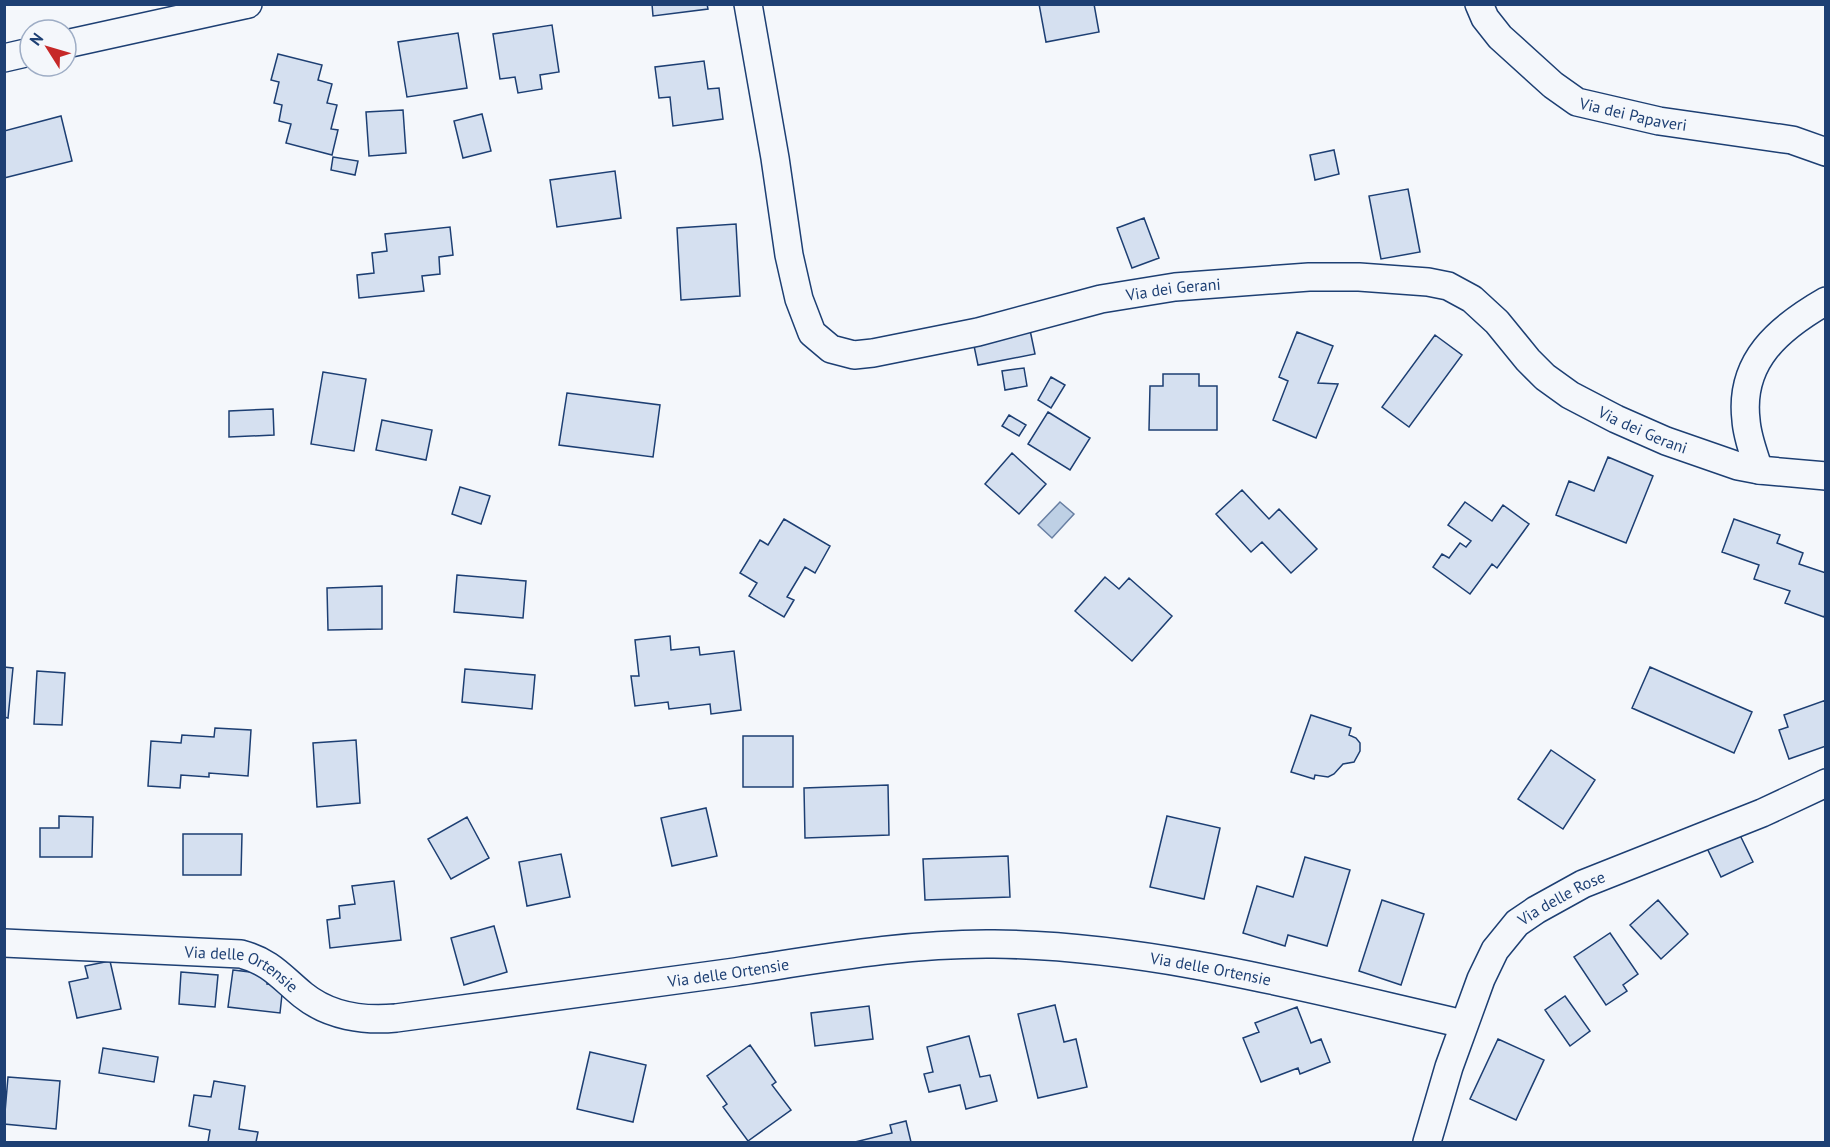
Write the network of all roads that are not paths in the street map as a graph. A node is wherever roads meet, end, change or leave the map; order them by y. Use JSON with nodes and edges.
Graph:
{"nodes":[{"id":1,"x":248,"y":4,"type":"edge"},
{"id":2,"x":748,"y":4,"type":"edge"},
{"id":3,"x":1479,"y":4,"type":"edge"},
{"id":4,"x":78,"y":41,"type":"edge"},
{"id":5,"x":1826,"y":152,"type":"edge"},
{"id":6,"x":1826,"y":301,"type":"edge"},
{"id":7,"x":1759,"y":470,"type":"junction"},
{"id":8,"x":1826,"y":476,"type":"edge"},
{"id":9,"x":1826,"y":783,"type":"edge"},
{"id":10,"x":4,"y":943,"type":"edge"},
{"id":11,"x":1464,"y":1024,"type":"junction"},
{"id":12,"x":1427,"y":1143,"type":"edge"}],
"edges":[{"from":1,"to":4,"type":"street"},
{"from":2,"to":7,"type":"street","name":"Via dei Gerani"},
{"from":3,"to":5,"type":"street","name":"Via dei Papaveri"},
{"from":6,"to":7,"type":"street"},
{"from":7,"to":8,"type":"street","name":"Via dei Gerani"},
{"from":9,"to":11,"type":"street","name":"Via delle Rose"},
{"from":10,"to":11,"type":"street","name":"Via delle Ortensie"},
{"from":11,"to":12,"type":"street","name":"Via delle Rose"}]}
